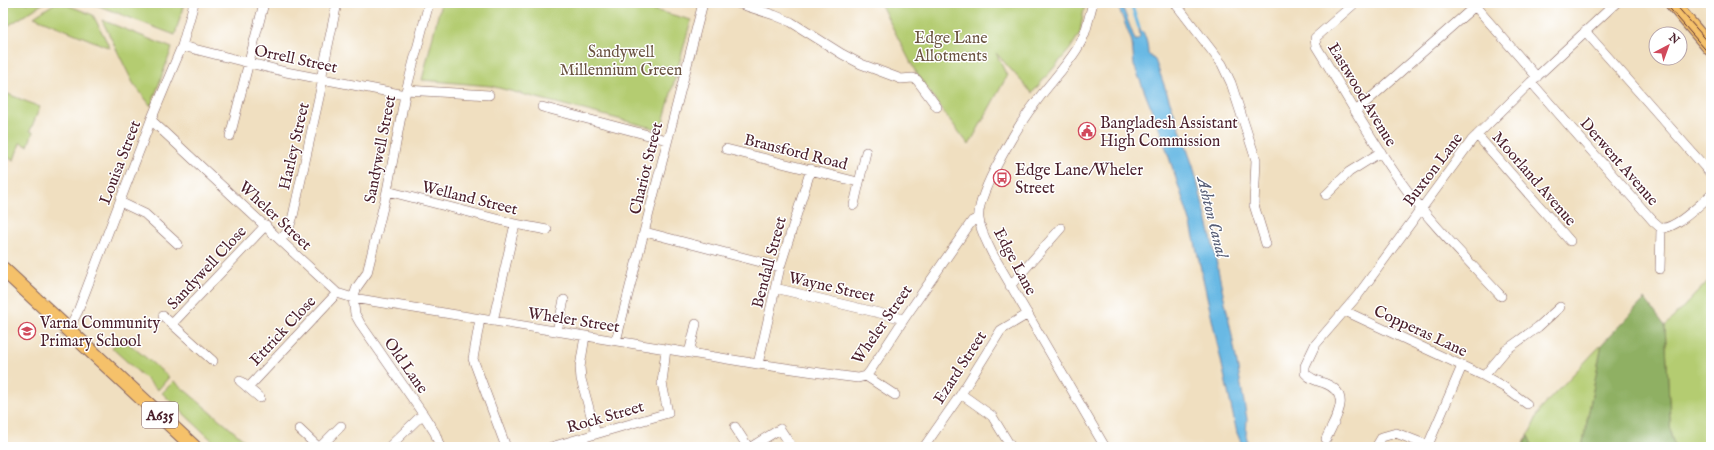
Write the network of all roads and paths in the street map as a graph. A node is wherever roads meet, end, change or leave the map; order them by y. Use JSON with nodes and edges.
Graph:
{"nodes":[{"id":1,"x":194,"y":3,"type":"edge"},
{"id":2,"x":264,"y":3,"type":"edge"},
{"id":3,"x":337,"y":3,"type":"edge"},
{"id":4,"x":429,"y":3,"type":"edge"},
{"id":5,"x":703,"y":3,"type":"edge"},
{"id":6,"x":737,"y":3,"type":"edge"},
{"id":7,"x":1093,"y":3,"type":"edge"},
{"id":8,"x":1175,"y":3,"type":"edge"},
{"id":9,"x":1616,"y":3,"type":"edge"},
{"id":10,"x":1672,"y":3,"type":"edge"},
{"id":11,"x":1351,"y":4,"type":"edge"},
{"id":12,"x":1585,"y":31,"type":"junction"},
{"id":13,"x":182,"y":46,"type":"junction"},
{"id":14,"x":1711,"y":48,"type":"edge"},
{"id":15,"x":249,"y":63,"type":"junction"},
{"id":16,"x":322,"y":79,"type":"junction"},
{"id":17,"x":1534,"y":79,"type":"junction"},
{"id":18,"x":406,"y":93,"type":"junction"},
{"id":19,"x":489,"y":95,"type":"dead end"},
{"id":20,"x":542,"y":107,"type":"dead end"},
{"id":21,"x":937,"y":107,"type":"dead end"},
{"id":22,"x":1356,"y":111,"type":"junction"},
{"id":23,"x":151,"y":120,"type":"junction"},
{"id":24,"x":1477,"y":135,"type":"junction"},
{"id":25,"x":230,"y":136,"type":"dead end"},
{"id":26,"x":668,"y":140,"type":"junction"},
{"id":27,"x":726,"y":149,"type":"dead end"},
{"id":28,"x":866,"y":152,"type":"dead end"},
{"id":29,"x":1381,"y":152,"type":"junction"},
{"id":30,"x":810,"y":169,"type":"junction"},
{"id":31,"x":1711,"y":174,"type":"edge"},
{"id":32,"x":858,"y":182,"type":"junction"},
{"id":33,"x":387,"y":191,"type":"junction"},
{"id":34,"x":1711,"y":195,"type":"edge"},
{"id":35,"x":1326,"y":196,"type":"dead end"},
{"id":36,"x":120,"y":202,"type":"junction"},
{"id":37,"x":854,"y":205,"type":"dead end"},
{"id":38,"x":1421,"y":208,"type":"junction"},
{"id":39,"x":978,"y":218,"type":"junction"},
{"id":40,"x":515,"y":224,"type":"junction"},
{"id":41,"x":266,"y":225,"type":"junction"},
{"id":42,"x":1061,"y":228,"type":"dead end"},
{"id":43,"x":1662,"y":228,"type":"junction"},
{"id":44,"x":547,"y":230,"type":"dead end"},
{"id":45,"x":645,"y":232,"type":"junction"},
{"id":46,"x":280,"y":240,"type":"junction"},
{"id":47,"x":1570,"y":241,"type":"dead end"},
{"id":48,"x":178,"y":244,"type":"dead end"},
{"id":49,"x":1266,"y":244,"type":"dead end"},
{"id":50,"x":780,"y":267,"type":"junction"},
{"id":51,"x":3,"y":269,"type":"edge"},
{"id":52,"x":1660,"y":269,"type":"dead end"},
{"id":53,"x":1010,"y":286,"type":"junction"},
{"id":54,"x":776,"y":288,"type":"junction"},
{"id":55,"x":337,"y":293,"type":"junction"},
{"id":56,"x":1501,"y":296,"type":"dead end"},
{"id":57,"x":353,"y":298,"type":"junction"},
{"id":58,"x":564,"y":300,"type":"dead end"},
{"id":59,"x":1560,"y":307,"type":"dead end"},
{"id":60,"x":1345,"y":311,"type":"junction"},
{"id":61,"x":1028,"y":314,"type":"junction"},
{"id":62,"x":163,"y":316,"type":"dead end"},
{"id":63,"x":904,"y":318,"type":"junction"},
{"id":64,"x":480,"y":319,"type":"junction"},
{"id":65,"x":493,"y":321,"type":"junction"},
{"id":66,"x":172,"y":324,"type":"junction"},
{"id":67,"x":696,"y":324,"type":"dead end"},
{"id":68,"x":68,"y":330,"type":"junction"},
{"id":69,"x":557,"y":332,"type":"junction"},
{"id":70,"x":585,"y":336,"type":"junction"},
{"id":71,"x":616,"y":341,"type":"junction"},
{"id":72,"x":666,"y":349,"type":"junction"},
{"id":73,"x":689,"y":353,"type":"junction"},
{"id":74,"x":213,"y":361,"type":"dead end"},
{"id":75,"x":758,"y":364,"type":"junction"},
{"id":76,"x":1462,"y":366,"type":"junction"},
{"id":77,"x":866,"y":376,"type":"junction"},
{"id":78,"x":1484,"y":376,"type":"junction"},
{"id":79,"x":240,"y":381,"type":"dead end"},
{"id":80,"x":248,"y":388,"type":"junction"},
{"id":81,"x":961,"y":394,"type":"junction"},
{"id":82,"x":895,"y":396,"type":"dead end"},
{"id":83,"x":260,"y":398,"type":"dead end"},
{"id":84,"x":1527,"y":404,"type":"dead end"},
{"id":85,"x":423,"y":414,"type":"junction"},
{"id":86,"x":341,"y":426,"type":"dead end"},
{"id":87,"x":735,"y":427,"type":"dead end"},
{"id":88,"x":299,"y":429,"type":"dead end"},
{"id":89,"x":596,"y":434,"type":"junction"},
{"id":90,"x":1326,"y":439,"type":"dead end"},
{"id":91,"x":190,"y":445,"type":"edge"},
{"id":92,"x":1430,"y":446,"type":"edge"},
{"id":93,"x":319,"y":447,"type":"edge"},
{"id":94,"x":389,"y":447,"type":"edge"},
{"id":95,"x":440,"y":447,"type":"edge"},
{"id":96,"x":506,"y":447,"type":"edge"},
{"id":97,"x":551,"y":447,"type":"edge"},
{"id":98,"x":748,"y":447,"type":"edge"},
{"id":99,"x":751,"y":447,"type":"edge"},
{"id":100,"x":792,"y":447,"type":"edge"},
{"id":101,"x":924,"y":447,"type":"edge"},
{"id":102,"x":1011,"y":447,"type":"edge"},
{"id":103,"x":1105,"y":447,"type":"edge"},
{"id":104,"x":1376,"y":447,"type":"edge"}],
"edges":[{"from":1,"to":13,"type":"street","name":"Louisa Street"},
{"from":2,"to":15,"type":"street"},
{"from":3,"to":16,"type":"street","name":"Harley Street"},
{"from":4,"to":18,"type":"street","name":"Sandywell Street"},
{"from":5,"to":26,"type":"street","name":"Chariot Street"},
{"from":6,"to":21,"type":"street"},
{"from":7,"to":39,"type":"street","name":"Edge Lane"},
{"from":8,"to":49,"type":"street"},
{"from":9,"to":12,"type":"street","name":"Buxton Lane"},
{"from":10,"to":14,"type":"main road"},
{"from":11,"to":22,"type":"street","name":"Eastwood Avenue"},
{"from":12,"to":17,"type":"street","name":"Buxton Lane"},
{"from":12,"to":31,"type":"street"},
{"from":13,"to":15,"type":"street","name":"Orrell Street"},
{"from":13,"to":23,"type":"street","name":"Louisa Street"},
{"from":15,"to":16,"type":"street","name":"Orrell Street"},
{"from":15,"to":25,"type":"street"},
{"from":16,"to":18,"type":"street","name":"Orrell Street"},
{"from":16,"to":46,"type":"street","name":"Harley Street"},
{"from":17,"to":22,"type":"street","name":"Derwent Avenue"},
{"from":17,"to":24,"type":"street","name":"Buxton Lane"},
{"from":17,"to":43,"type":"street","name":"Derwent Avenue"},
{"from":18,"to":19,"type":"street","name":"Orrell Street"},
{"from":18,"to":33,"type":"street","name":"Sandywell Street"},
{"from":20,"to":26,"type":"street"},
{"from":22,"to":29,"type":"street","name":"Eastwood Avenue"},
{"from":23,"to":36,"type":"street","name":"Louisa Street"},
{"from":23,"to":41,"type":"street","name":"Wheler Street"},
{"from":24,"to":38,"type":"street","name":"Buxton Lane"},
{"from":24,"to":47,"type":"street","name":"Moorland Avenue"},
{"from":26,"to":45,"type":"street","name":"Chariot Street"},
{"from":27,"to":30,"type":"street","name":"Bransford Road"},
{"from":28,"to":32,"type":"street"},
{"from":29,"to":35,"type":"street"},
{"from":29,"to":38,"type":"street","name":"Eastwood Avenue"},
{"from":30,"to":32,"type":"street","name":"Bransford Road"},
{"from":30,"to":50,"type":"street","name":"Bendall Street"},
{"from":32,"to":37,"type":"street"},
{"from":33,"to":40,"type":"street","name":"Welland Street"},
{"from":33,"to":57,"type":"street","name":"Sandywell Street"},
{"from":34,"to":43,"type":"street"},
{"from":36,"to":48,"type":"street"},
{"from":36,"to":68,"type":"street","name":"Louisa Street"},
{"from":38,"to":56,"type":"street","name":"Eastwood Avenue"},
{"from":38,"to":60,"type":"street","name":"Buxton Lane"},
{"from":39,"to":53,"type":"street","name":"Edge Lane"},
{"from":39,"to":63,"type":"street","name":"Wheler Street"},
{"from":40,"to":44,"type":"street","name":"Welland Street"},
{"from":40,"to":65,"type":"street"},
{"from":41,"to":46,"type":"street","name":"Wheler Street"},
{"from":41,"to":66,"type":"street","name":"Sandywell Close"},
{"from":42,"to":53,"type":"street"},
{"from":43,"to":52,"type":"street","name":"Derwent Avenue"},
{"from":45,"to":50,"type":"street"},
{"from":45,"to":71,"type":"street","name":"Chariot Street"},
{"from":46,"to":55,"type":"street","name":"Wheler Street"},
{"from":50,"to":54,"type":"street","name":"Bendall Street"},
{"from":51,"to":68,"type":"main road","number":"A635"},
{"from":53,"to":61,"type":"street","name":"Edge Lane"},
{"from":54,"to":63,"type":"street","name":"Wayne Street"},
{"from":54,"to":75,"type":"street","name":"Bendall Street"},
{"from":55,"to":57,"type":"street","name":"Wheler Street"},
{"from":55,"to":80,"type":"street","name":"Ettrick Close"},
{"from":57,"to":64,"type":"street","name":"Wheler Street"},
{"from":57,"to":85,"type":"street","name":"Old Lane"},
{"from":58,"to":69,"type":"street"},
{"from":59,"to":78,"type":"street"},
{"from":60,"to":76,"type":"street","name":"Copperas Lane"},
{"from":60,"to":90,"type":"street","name":"Buxton Lane"},
{"from":61,"to":81,"type":"street","name":"Ezard Street"},
{"from":61,"to":103,"type":"street","name":"Edge Lane"},
{"from":62,"to":66,"type":"street"},
{"from":63,"to":77,"type":"street","name":"Wheler Street"},
{"from":64,"to":65,"type":"street","name":"Wheler Street"},
{"from":64,"to":96,"type":"street"},
{"from":65,"to":69,"type":"street","name":"Wheler Street"},
{"from":66,"to":74,"type":"street","name":"Sandywell Close"},
{"from":67,"to":73,"type":"street"},
{"from":68,"to":91,"type":"main road","number":"A635"},
{"from":69,"to":70,"type":"street","name":"Wheler Street"},
{"from":70,"to":71,"type":"street","name":"Wheler Street"},
{"from":70,"to":89,"type":"street"},
{"from":71,"to":72,"type":"street","name":"Wheler Street"},
{"from":72,"to":73,"type":"street","name":"Wheler Street"},
{"from":72,"to":89,"type":"street","name":"Rock Street"},
{"from":73,"to":75,"type":"street","name":"Wheler Street"},
{"from":75,"to":77,"type":"street","name":"Wheler Street"},
{"from":76,"to":78,"type":"street","name":"Copperas Lane"},
{"from":76,"to":92,"type":"street"},
{"from":77,"to":82,"type":"street"},
{"from":78,"to":84,"type":"street","name":"Copperas Lane"},
{"from":79,"to":80,"type":"street"},
{"from":80,"to":83,"type":"street"},
{"from":81,"to":101,"type":"street","name":"Ezard Street"},
{"from":81,"to":102,"type":"street"},
{"from":85,"to":94,"type":"street"},
{"from":85,"to":95,"type":"street","name":"Old Lane"},
{"from":86,"to":93,"type":"street"},
{"from":87,"to":98,"type":"street"},
{"from":88,"to":93,"type":"street"},
{"from":89,"to":97,"type":"street","name":"Rock Street"},
{"from":92,"to":104,"type":"street"},
{"from":99,"to":100,"type":"street"}]}
